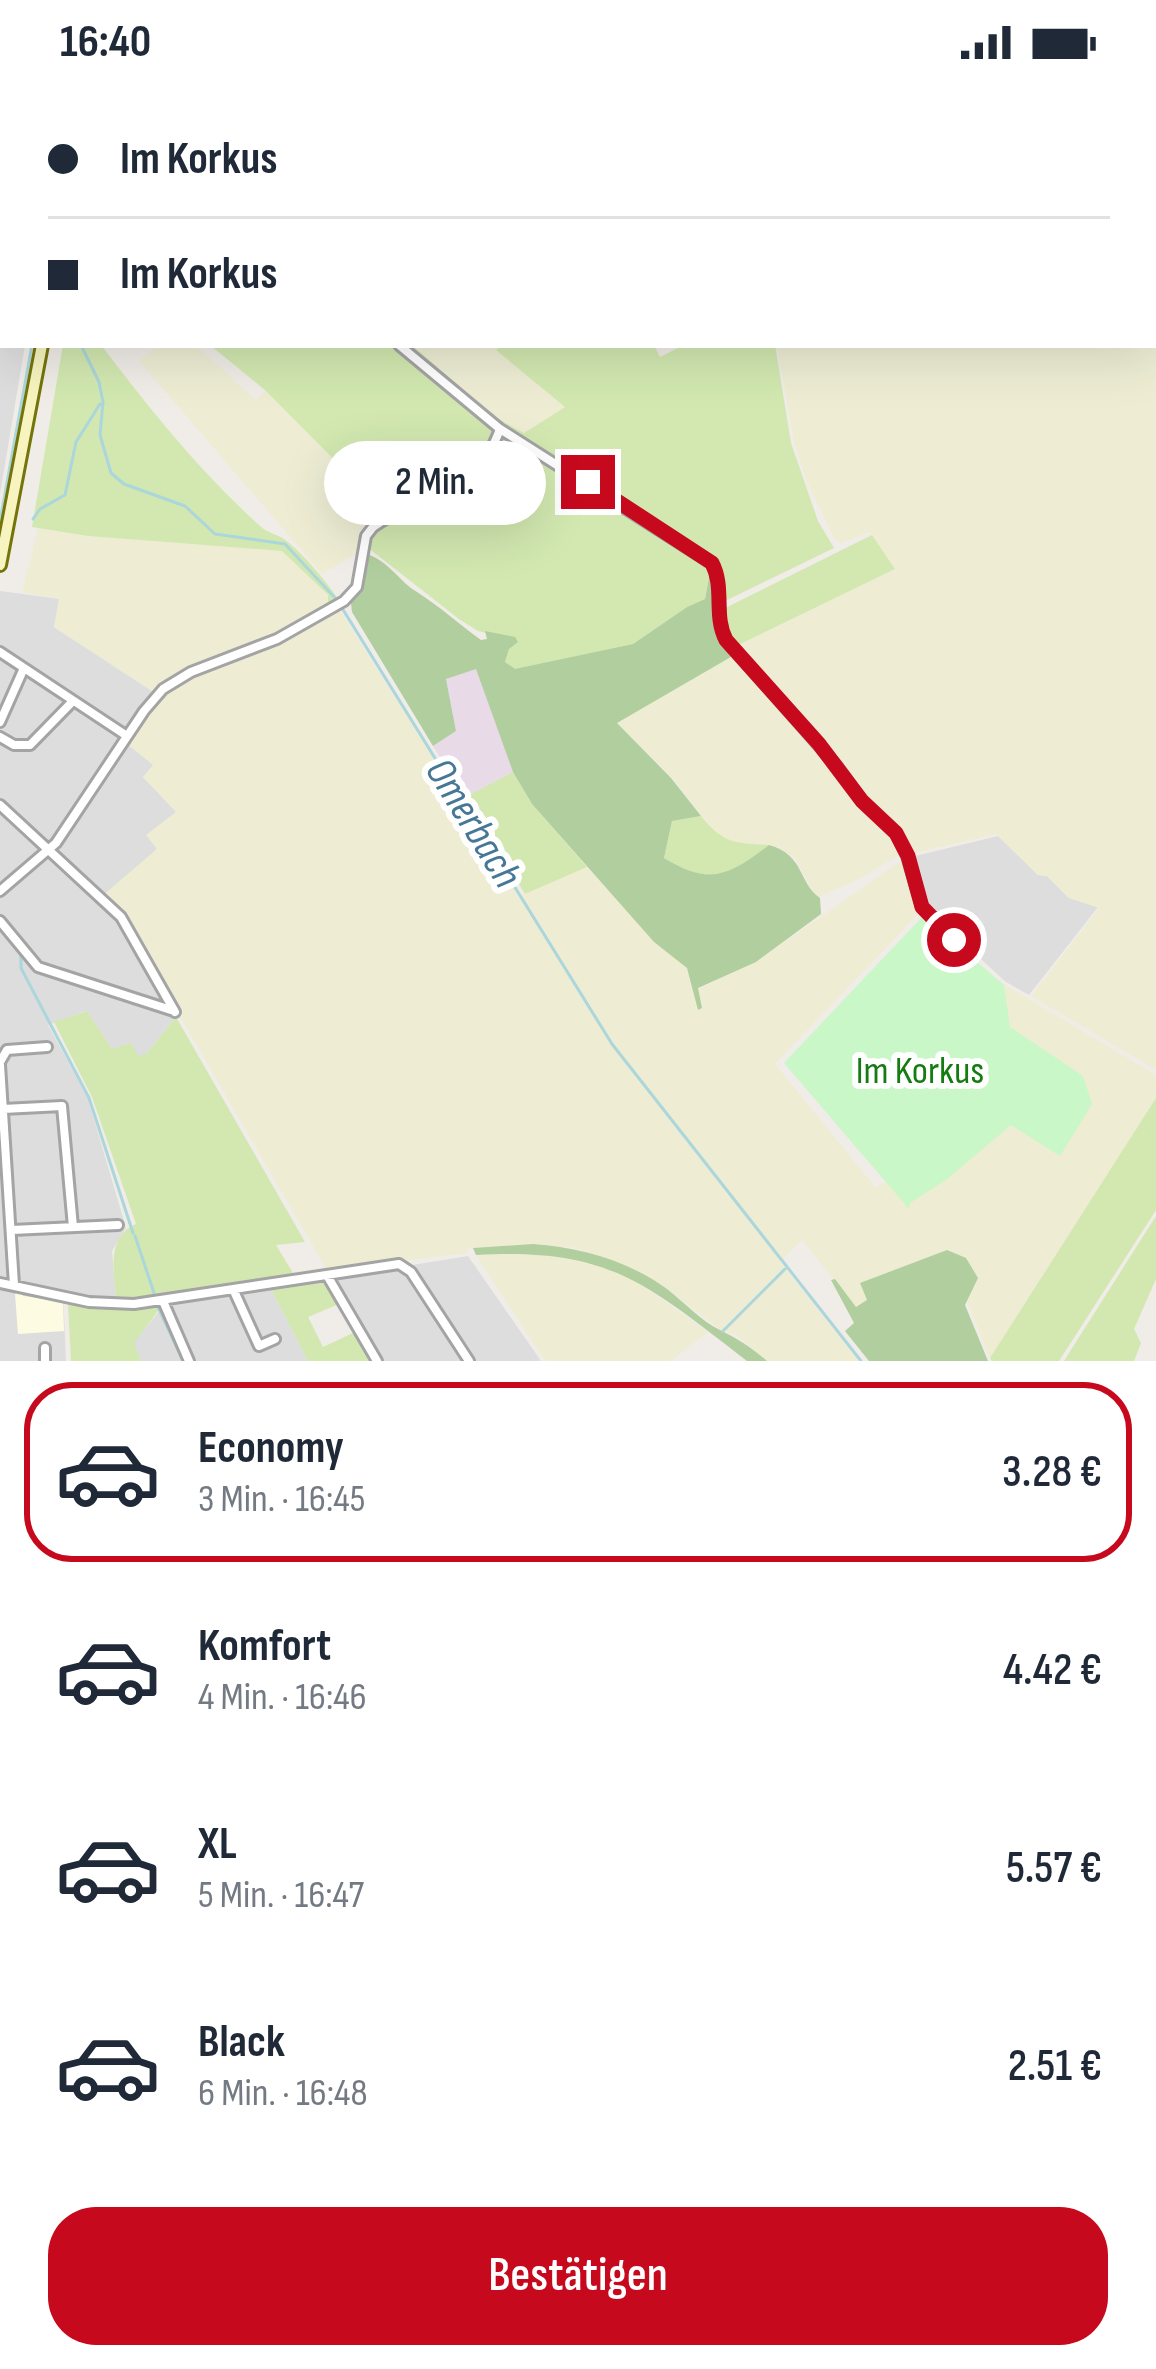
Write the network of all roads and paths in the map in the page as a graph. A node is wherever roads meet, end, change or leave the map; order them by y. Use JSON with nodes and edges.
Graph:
{"nodes":[{"id":1,"x":41,"y":348,"type":"edge"},
{"id":2,"x":403,"y":348,"type":"edge"},
{"id":3,"x":500,"y":429,"type":"junction"},
{"id":4,"x":0,"y":565,"type":"edge"},
{"id":5,"x":0,"y":652,"type":"edge"},
{"id":6,"x":24,"y":668,"type":"junction"},
{"id":7,"x":74,"y":701,"type":"junction"},
{"id":8,"x":0,"y":722,"type":"edge"},
{"id":9,"x":127,"y":736,"type":"junction"},
{"id":10,"x":0,"y":737,"type":"edge"},
{"id":11,"x":0,"y":805,"type":"edge"},
{"id":12,"x":50,"y":850,"type":"junction"},
{"id":13,"x":0,"y":891,"type":"edge"},
{"id":14,"x":0,"y":921,"type":"edge"},
{"id":15,"x":972,"y":956,"type":"dead end"},
{"id":16,"x":47,"y":1046,"type":"dead end"},
{"id":17,"x":0,"y":1064,"type":"edge"},
{"id":18,"x":3,"y":1109,"type":"edge"},
{"id":19,"x":118,"y":1225,"type":"dead end"},
{"id":20,"x":74,"y":1227,"type":"junction"},
{"id":21,"x":12,"y":1230,"type":"junction"},
{"id":22,"x":328,"y":1277,"type":"junction"},
{"id":23,"x":0,"y":1283,"type":"edge"},
{"id":24,"x":14,"y":1286,"type":"junction"},
{"id":25,"x":234,"y":1291,"type":"junction"},
{"id":26,"x":163,"y":1301,"type":"junction"},
{"id":27,"x":275,"y":1339,"type":"dead end"},
{"id":28,"x":44,"y":1348,"type":"dead end"},
{"id":29,"x":45,"y":1361,"type":"edge"},
{"id":30,"x":189,"y":1361,"type":"edge"},
{"id":31,"x":377,"y":1361,"type":"edge"},
{"id":32,"x":469,"y":1361,"type":"edge"}],
"edges":[{"from":1,"to":4,"type":"main road"},
{"from":2,"to":3,"type":"street"},
{"from":3,"to":9,"type":"street"},
{"from":3,"to":15,"type":"street"},
{"from":5,"to":6,"type":"street"},
{"from":6,"to":7,"type":"street"},
{"from":6,"to":8,"type":"street"},
{"from":7,"to":9,"type":"street"},
{"from":7,"to":10,"type":"street"},
{"from":9,"to":12,"type":"street"},
{"from":11,"to":12,"type":"street"},
{"from":12,"to":13,"type":"street"},
{"from":12,"to":14,"type":"street"},
{"from":16,"to":17,"type":"street"},
{"from":17,"to":18,"type":"street"},
{"from":18,"to":20,"type":"street"},
{"from":18,"to":21,"type":"street"},
{"from":19,"to":20,"type":"street"},
{"from":20,"to":21,"type":"street"},
{"from":21,"to":24,"type":"street"},
{"from":22,"to":25,"type":"street"},
{"from":22,"to":31,"type":"street"},
{"from":22,"to":32,"type":"street"},
{"from":23,"to":24,"type":"street"},
{"from":24,"to":26,"type":"street"},
{"from":25,"to":26,"type":"street"},
{"from":25,"to":27,"type":"street"},
{"from":26,"to":30,"type":"street"},
{"from":28,"to":29,"type":"street"}]}
